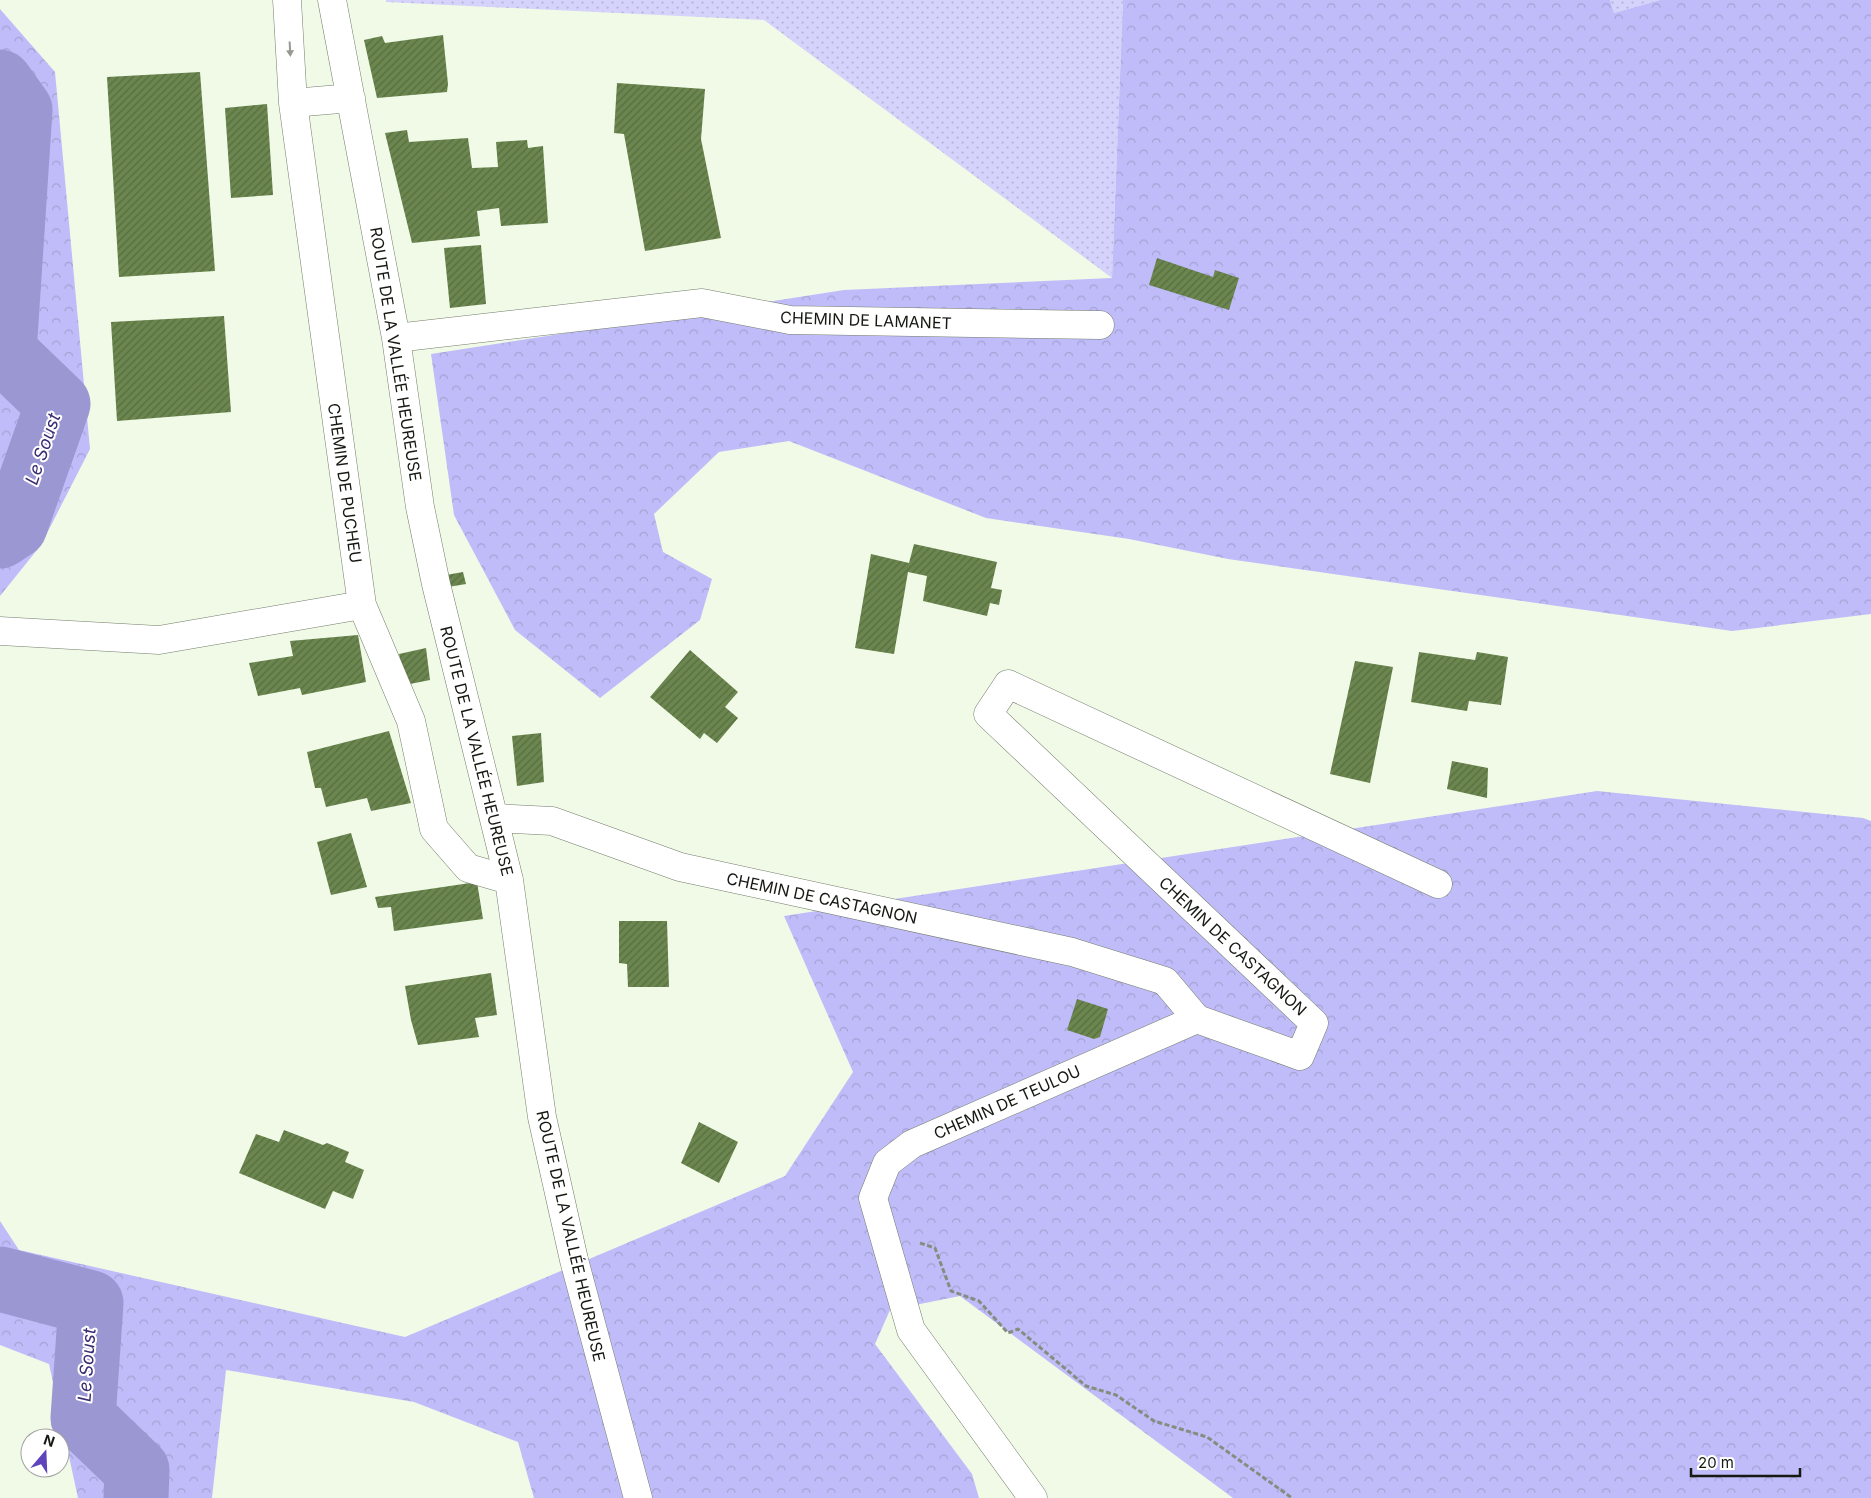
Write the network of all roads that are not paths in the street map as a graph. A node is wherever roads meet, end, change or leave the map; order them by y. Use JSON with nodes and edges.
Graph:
{"nodes":[{"id":1,"x":287,"y":0,"type":"edge"},
{"id":2,"x":332,"y":0,"type":"edge"},
{"id":3,"x":351,"y":98,"type":"junction"},
{"id":4,"x":293,"y":103,"type":"junction"},
{"id":5,"x":1100,"y":324,"type":"dead end"},
{"id":6,"x":396,"y":338,"type":"junction"},
{"id":7,"x":362,"y":604,"type":"junction"},
{"id":8,"x":0,"y":631,"type":"edge"},
{"id":9,"x":495,"y":818,"type":"junction"},
{"id":10,"x":509,"y":880,"type":"junction"},
{"id":11,"x":1438,"y":884,"type":"dead end"},
{"id":12,"x":1197,"y":1019,"type":"junction"},
{"id":13,"x":638,"y":1498,"type":"edge"},
{"id":14,"x":1032,"y":1498,"type":"edge"}],
"edges":[{"from":1,"to":4,"type":"street","name":"CHEMIN DE PUCHEU","one_way":true},
{"from":2,"to":3,"type":"street","name":"ROUTE DE LA VALLÉE HEUREUSE"},
{"from":3,"to":4,"type":"street"},
{"from":3,"to":6,"type":"street","name":"ROUTE DE LA VALLÉE HEUREUSE"},
{"from":4,"to":7,"type":"street","name":"CHEMIN DE PUCHEU"},
{"from":5,"to":6,"type":"street","name":"CHEMIN DE LAMANET"},
{"from":6,"to":9,"type":"street","name":"ROUTE DE LA VALLÉE HEUREUSE"},
{"from":7,"to":8,"type":"street"},
{"from":7,"to":10,"type":"street","name":"CHEMIN DE PUCHEU"},
{"from":9,"to":10,"type":"street","name":"ROUTE DE LA VALLÉE HEUREUSE"},
{"from":9,"to":12,"type":"street","name":"CHEMIN DE CASTAGNON"},
{"from":10,"to":13,"type":"street","name":"ROUTE DE LA VALLÉE HEUREUSE"},
{"from":11,"to":12,"type":"street","name":"CHEMIN DE CASTAGNON"},
{"from":12,"to":14,"type":"street","name":"CHEMIN DE TEULOU"}]}
